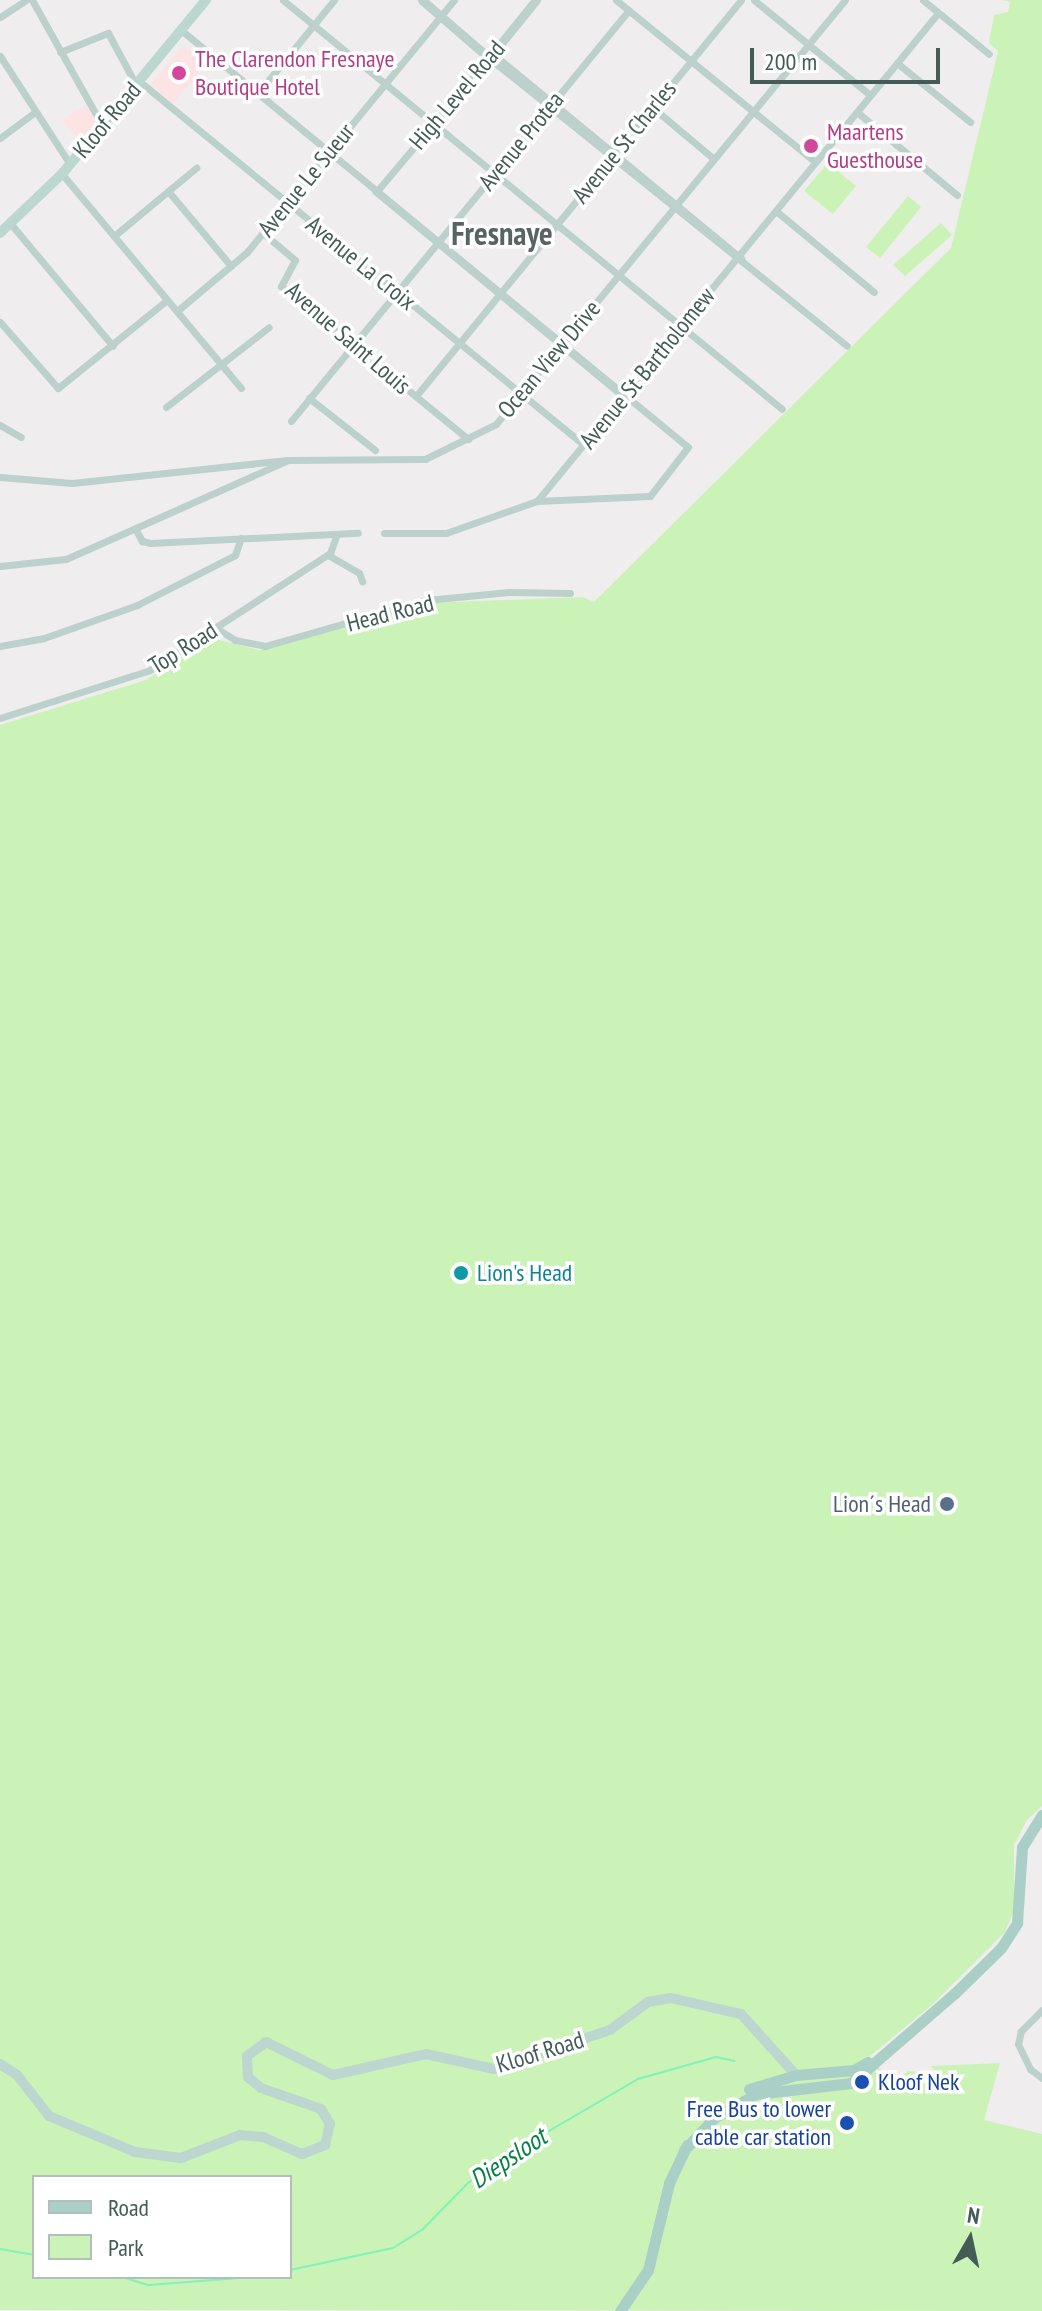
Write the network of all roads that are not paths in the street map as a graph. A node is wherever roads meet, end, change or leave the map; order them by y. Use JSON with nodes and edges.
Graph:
{"nodes":[{"id":1,"x":29,"y":0,"type":"edge"},
{"id":2,"x":206,"y":0,"type":"edge"},
{"id":3,"x":283,"y":0,"type":"edge"},
{"id":4,"x":334,"y":0,"type":"edge"},
{"id":5,"x":422,"y":0,"type":"edge"},
{"id":6,"x":454,"y":0,"type":"edge"},
{"id":7,"x":536,"y":0,"type":"edge"},
{"id":8,"x":616,"y":0,"type":"edge"},
{"id":9,"x":741,"y":0,"type":"edge"},
{"id":10,"x":754,"y":0,"type":"edge"},
{"id":11,"x":845,"y":0,"type":"edge"},
{"id":12,"x":923,"y":0,"type":"edge"},
{"id":13,"x":629,"y":10,"type":"junction"},
{"id":14,"x":938,"y":13,"type":"junction"},
{"id":15,"x":441,"y":16,"type":"junction"},
{"id":16,"x":0,"y":17,"type":"edge"},
{"id":17,"x":313,"y":25,"type":"junction"},
{"id":18,"x":181,"y":30,"type":"junction"},
{"id":19,"x":809,"y":44,"type":"junction"},
{"id":20,"x":60,"y":52,"type":"junction"},
{"id":21,"x":989,"y":54,"type":"dead end"},
{"id":22,"x":489,"y":55,"type":"junction"},
{"id":23,"x":0,"y":56,"type":"edge"},
{"id":24,"x":691,"y":61,"type":"junction"},
{"id":25,"x":897,"y":63,"type":"junction"},
{"id":26,"x":9,"y":71,"type":"junction"},
{"id":27,"x":0,"y":77,"type":"edge"},
{"id":28,"x":137,"y":83,"type":"junction"},
{"id":29,"x":385,"y":83,"type":"junction"},
{"id":30,"x":258,"y":93,"type":"junction"},
{"id":31,"x":870,"y":95,"type":"junction"},
{"id":32,"x":550,"y":104,"type":"junction"},
{"id":33,"x":652,"y":107,"type":"junction"},
{"id":34,"x":753,"y":111,"type":"junction"},
{"id":35,"x":35,"y":112,"type":"junction"},
{"id":36,"x":857,"y":112,"type":"junction"},
{"id":37,"x":970,"y":122,"type":"dead end"},
{"id":38,"x":433,"y":123,"type":"junction"},
{"id":39,"x":102,"y":125,"type":"junction"},
{"id":40,"x":0,"y":138,"type":"edge"},
{"id":41,"x":329,"y":151,"type":"junction"},
{"id":42,"x":612,"y":156,"type":"junction"},
{"id":43,"x":714,"y":159,"type":"junction"},
{"id":44,"x":815,"y":162,"type":"junction"},
{"id":45,"x":70,"y":164,"type":"junction"},
{"id":46,"x":196,"y":168,"type":"dead end"},
{"id":47,"x":494,"y":173,"type":"junction"},
{"id":48,"x":62,"y":174,"type":"junction"},
{"id":49,"x":376,"y":190,"type":"junction"},
{"id":50,"x":168,"y":191,"type":"junction"},
{"id":51,"x":957,"y":195,"type":"dead end"},
{"id":52,"x":287,"y":203,"type":"junction"},
{"id":53,"x":675,"y":207,"type":"junction"},
{"id":54,"x":776,"y":211,"type":"junction"},
{"id":55,"x":10,"y":223,"type":"junction"},
{"id":56,"x":557,"y":224,"type":"junction"},
{"id":57,"x":0,"y":233,"type":"edge"},
{"id":58,"x":263,"y":233,"type":"junction"},
{"id":59,"x":114,"y":236,"type":"junction"},
{"id":60,"x":438,"y":242,"type":"junction"},
{"id":61,"x":739,"y":259,"type":"junction"},
{"id":62,"x":231,"y":266,"type":"junction"},
{"id":63,"x":618,"y":275,"type":"junction"},
{"id":64,"x":396,"y":292,"type":"junction"},
{"id":65,"x":500,"y":292,"type":"junction"},
{"id":66,"x":874,"y":292,"type":"dead end"},
{"id":67,"x":167,"y":300,"type":"junction"},
{"id":68,"x":177,"y":311,"type":"junction"},
{"id":69,"x":681,"y":326,"type":"junction"},
{"id":70,"x":1,"y":327,"type":"edge"},
{"id":71,"x":269,"y":327,"type":"dead end"},
{"id":72,"x":459,"y":343,"type":"junction"},
{"id":73,"x":563,"y":344,"type":"junction"},
{"id":74,"x":353,"y":345,"type":"junction"},
{"id":75,"x":113,"y":346,"type":"junction"},
{"id":76,"x":847,"y":346,"type":"dead end"},
{"id":77,"x":223,"y":367,"type":"junction"},
{"id":78,"x":241,"y":388,"type":"dead end"},
{"id":79,"x":521,"y":394,"type":"junction"},
{"id":80,"x":416,"y":396,"type":"junction"},
{"id":81,"x":626,"y":396,"type":"junction"},
{"id":82,"x":309,"y":398,"type":"junction"},
{"id":83,"x":166,"y":407,"type":"dead end"},
{"id":84,"x":782,"y":409,"type":"dead end"},
{"id":85,"x":291,"y":421,"type":"dead end"},
{"id":86,"x":0,"y":425,"type":"edge"},
{"id":87,"x":21,"y":437,"type":"dead end"},
{"id":88,"x":468,"y":439,"type":"junction"},
{"id":89,"x":584,"y":445,"type":"junction"},
{"id":90,"x":375,"y":450,"type":"dead end"},
{"id":91,"x":288,"y":460,"type":"junction"},
{"id":92,"x":0,"y":477,"type":"edge"},
{"id":93,"x":550,"y":486,"type":"junction"},
{"id":94,"x":537,"y":501,"type":"junction"},
{"id":95,"x":559,"y":501,"type":"junction"},
{"id":96,"x":135,"y":528,"type":"junction"},
{"id":97,"x":358,"y":533,"type":"dead end"},
{"id":98,"x":384,"y":533,"type":"dead end"},
{"id":99,"x":337,"y":534,"type":"junction"},
{"id":100,"x":241,"y":538,"type":"junction"},
{"id":101,"x":328,"y":555,"type":"junction"},
{"id":102,"x":0,"y":566,"type":"edge"},
{"id":103,"x":362,"y":581,"type":"dead end"},
{"id":104,"x":570,"y":593,"type":"dead end"},
{"id":105,"x":216,"y":628,"type":"junction"},
{"id":106,"x":0,"y":646,"type":"edge"},
{"id":107,"x":0,"y":718,"type":"edge"},
{"id":108,"x":1042,"y":1815,"type":"edge"},
{"id":109,"x":1042,"y":2010,"type":"edge"},
{"id":110,"x":895,"y":2045,"type":"junction"},
{"id":111,"x":0,"y":2064,"type":"edge"},
{"id":112,"x":832,"y":2073,"type":"junction"},
{"id":113,"x":818,"y":2074,"type":"junction"},
{"id":114,"x":796,"y":2075,"type":"junction"},
{"id":115,"x":1042,"y":2078,"type":"edge"},
{"id":116,"x":816,"y":2088,"type":"junction"},
{"id":117,"x":840,"y":2088,"type":"junction"},
{"id":118,"x":684,"y":2150,"type":"junction"},
{"id":119,"x":620,"y":2311,"type":"edge"}],
"edges":[{"from":1,"to":16,"type":"street"},
{"from":1,"to":20,"type":"street"},
{"from":2,"to":18,"type":"main road","name":"Kloof Road"},
{"from":3,"to":17,"type":"street"},
{"from":4,"to":17,"type":"street"},
{"from":5,"to":15,"type":"street"},
{"from":6,"to":15,"type":"street","name":"Avenue Le Sueur"},
{"from":7,"to":22,"type":"street","name":"High Level Road"},
{"from":8,"to":13,"type":"street"},
{"from":9,"to":24,"type":"street","name":"Avenue St Charles"},
{"from":10,"to":19,"type":"street"},
{"from":11,"to":19,"type":"street","name":"Ocean View Drive"},
{"from":12,"to":14,"type":"street"},
{"from":13,"to":24,"type":"street"},
{"from":13,"to":32,"type":"street","name":"Avenue Protea"},
{"from":14,"to":21,"type":"street"},
{"from":14,"to":25,"type":"street","name":"Avenue St Bartholomew"},
{"from":15,"to":22,"type":"street"},
{"from":15,"to":29,"type":"street","name":"Avenue Le Sueur"},
{"from":17,"to":29,"type":"street"},
{"from":17,"to":30,"type":"street"},
{"from":18,"to":28,"type":"main road","name":"Kloof Road"},
{"from":18,"to":30,"type":"street"},
{"from":19,"to":31,"type":"street"},
{"from":19,"to":34,"type":"street","name":"Ocean View Drive"},
{"from":20,"to":28,"type":"street"},
{"from":20,"to":39,"type":"street"},
{"from":22,"to":32,"type":"street"},
{"from":22,"to":38,"type":"street","name":"High Level Road"},
{"from":23,"to":26,"type":"street"},
{"from":24,"to":33,"type":"street","name":"Avenue St Charles"},
{"from":24,"to":34,"type":"street"},
{"from":25,"to":31,"type":"street","name":"Avenue St Bartholomew"},
{"from":25,"to":37,"type":"street"},
{"from":26,"to":27,"type":"street"},
{"from":26,"to":35,"type":"street"},
{"from":28,"to":39,"type":"main road","name":"Kloof Road"},
{"from":28,"to":52,"type":"street","name":"Avenue La Croix"},
{"from":29,"to":38,"type":"street"},
{"from":29,"to":41,"type":"street","name":"Avenue Le Sueur"},
{"from":30,"to":41,"type":"street"},
{"from":31,"to":36,"type":"street","name":"Avenue St Bartholomew"},
{"from":32,"to":42,"type":"street"},
{"from":32,"to":47,"type":"street","name":"Avenue Protea"},
{"from":33,"to":42,"type":"street","name":"Avenue St Charles"},
{"from":33,"to":43,"type":"street"},
{"from":34,"to":43,"type":"street","name":"Ocean View Drive"},
{"from":34,"to":44,"type":"street"},
{"from":35,"to":40,"type":"street"},
{"from":35,"to":45,"type":"street"},
{"from":36,"to":44,"type":"street","name":"Avenue St Bartholomew"},
{"from":36,"to":51,"type":"street"},
{"from":38,"to":47,"type":"street"},
{"from":38,"to":49,"type":"street","name":"High Level Road"},
{"from":39,"to":45,"type":"main road","name":"Kloof Road"},
{"from":41,"to":49,"type":"street"},
{"from":41,"to":52,"type":"street","name":"Avenue Le Sueur"},
{"from":42,"to":53,"type":"street"},
{"from":42,"to":56,"type":"street","name":"Avenue St Charles"},
{"from":43,"to":53,"type":"street","name":"Ocean View Drive"},
{"from":44,"to":54,"type":"street","name":"Avenue St Bartholomew"},
{"from":45,"to":48,"type":"main road","name":"Kloof Road"},
{"from":46,"to":50,"type":"street"},
{"from":47,"to":56,"type":"street"},
{"from":47,"to":60,"type":"street","name":"Avenue Protea"},
{"from":48,"to":55,"type":"main road","name":"Kloof Road"},
{"from":48,"to":59,"type":"street"},
{"from":49,"to":60,"type":"street"},
{"from":50,"to":59,"type":"street"},
{"from":50,"to":62,"type":"street"},
{"from":52,"to":58,"type":"street","name":"Avenue Le Sueur"},
{"from":52,"to":64,"type":"street","name":"Avenue La Croix"},
{"from":53,"to":61,"type":"street"},
{"from":53,"to":63,"type":"street","name":"Ocean View Drive"},
{"from":54,"to":61,"type":"street","name":"Avenue St Bartholomew"},
{"from":54,"to":66,"type":"street"},
{"from":55,"to":57,"type":"main road","name":"Kloof Road"},
{"from":55,"to":75,"type":"street"},
{"from":56,"to":63,"type":"street"},
{"from":56,"to":65,"type":"street","name":"Avenue St Charles"},
{"from":58,"to":62,"type":"street","name":"Avenue Le Sueur"},
{"from":58,"to":74,"type":"street","name":"Avenue Saint Louis"},
{"from":59,"to":67,"type":"street"},
{"from":60,"to":64,"type":"street","name":"Avenue Protea"},
{"from":60,"to":65,"type":"street"},
{"from":61,"to":69,"type":"street","name":"Avenue St Bartholomew"},
{"from":61,"to":76,"type":"street"},
{"from":62,"to":68,"type":"street","name":"Avenue Le Sueur"},
{"from":63,"to":69,"type":"street"},
{"from":63,"to":73,"type":"street","name":"Ocean View Drive"},
{"from":64,"to":72,"type":"street","name":"Avenue La Croix"},
{"from":64,"to":74,"type":"street","name":"Avenue Protea"},
{"from":65,"to":72,"type":"street","name":"Avenue St Charles"},
{"from":65,"to":73,"type":"street"},
{"from":67,"to":68,"type":"street"},
{"from":67,"to":75,"type":"street"},
{"from":68,"to":77,"type":"street"},
{"from":69,"to":81,"type":"street","name":"Avenue St Bartholomew"},
{"from":69,"to":84,"type":"street"},
{"from":70,"to":75,"type":"street"},
{"from":71,"to":77,"type":"street"},
{"from":72,"to":79,"type":"street","name":"Avenue La Croix"},
{"from":72,"to":80,"type":"street","name":"Avenue St Charles"},
{"from":73,"to":79,"type":"street","name":"Ocean View Drive"},
{"from":73,"to":81,"type":"street"},
{"from":74,"to":80,"type":"street","name":"Avenue Saint Louis"},
{"from":74,"to":82,"type":"street","name":"Avenue Protea"},
{"from":77,"to":78,"type":"street"},
{"from":77,"to":83,"type":"street"},
{"from":79,"to":88,"type":"street","name":"Ocean View Drive"},
{"from":79,"to":89,"type":"street","name":"Avenue La Croix"},
{"from":80,"to":88,"type":"street","name":"Avenue Saint Louis"},
{"from":81,"to":89,"type":"street","name":"Avenue St Bartholomew"},
{"from":81,"to":95,"type":"street"},
{"from":82,"to":85,"type":"street","name":"Avenue Protea"},
{"from":82,"to":90,"type":"street"},
{"from":86,"to":87,"type":"street"},
{"from":88,"to":91,"type":"street","name":"Ocean View Drive"},
{"from":89,"to":93,"type":"street","name":"Avenue St Bartholomew"},
{"from":91,"to":92,"type":"street"},
{"from":91,"to":96,"type":"street","name":"Ocean View Drive"},
{"from":93,"to":94,"type":"street","name":"Avenue St Bartholomew"},
{"from":93,"to":95,"type":"street"},
{"from":94,"to":95,"type":"street"},
{"from":94,"to":98,"type":"street","name":"Avenue St Bartholomew"},
{"from":96,"to":100,"type":"street"},
{"from":96,"to":102,"type":"street","name":"Ocean View Drive"},
{"from":97,"to":99,"type":"street"},
{"from":99,"to":100,"type":"street"},
{"from":99,"to":101,"type":"street"},
{"from":100,"to":106,"type":"street"},
{"from":101,"to":103,"type":"street"},
{"from":101,"to":105,"type":"street","name":"Top Road"},
{"from":104,"to":105,"type":"street","name":"Head Road"},
{"from":105,"to":107,"type":"street","name":"Top Road"},
{"from":108,"to":110,"type":"main road"},
{"from":109,"to":115,"type":"street"},
{"from":110,"to":112,"type":"main road"},
{"from":110,"to":117,"type":"main road"},
{"from":111,"to":114,"type":"main road","name":"Kloof Road"},
{"from":112,"to":113,"type":"main road"},
{"from":112,"to":117,"type":"main road"},
{"from":113,"to":114,"type":"main road"},
{"from":113,"to":116,"type":"main road"},
{"from":114,"to":116,"type":"main road"},
{"from":114,"to":118,"type":"main road"},
{"from":116,"to":117,"type":"main road"},
{"from":116,"to":118,"type":"main road"},
{"from":118,"to":119,"type":"main road"}]}
